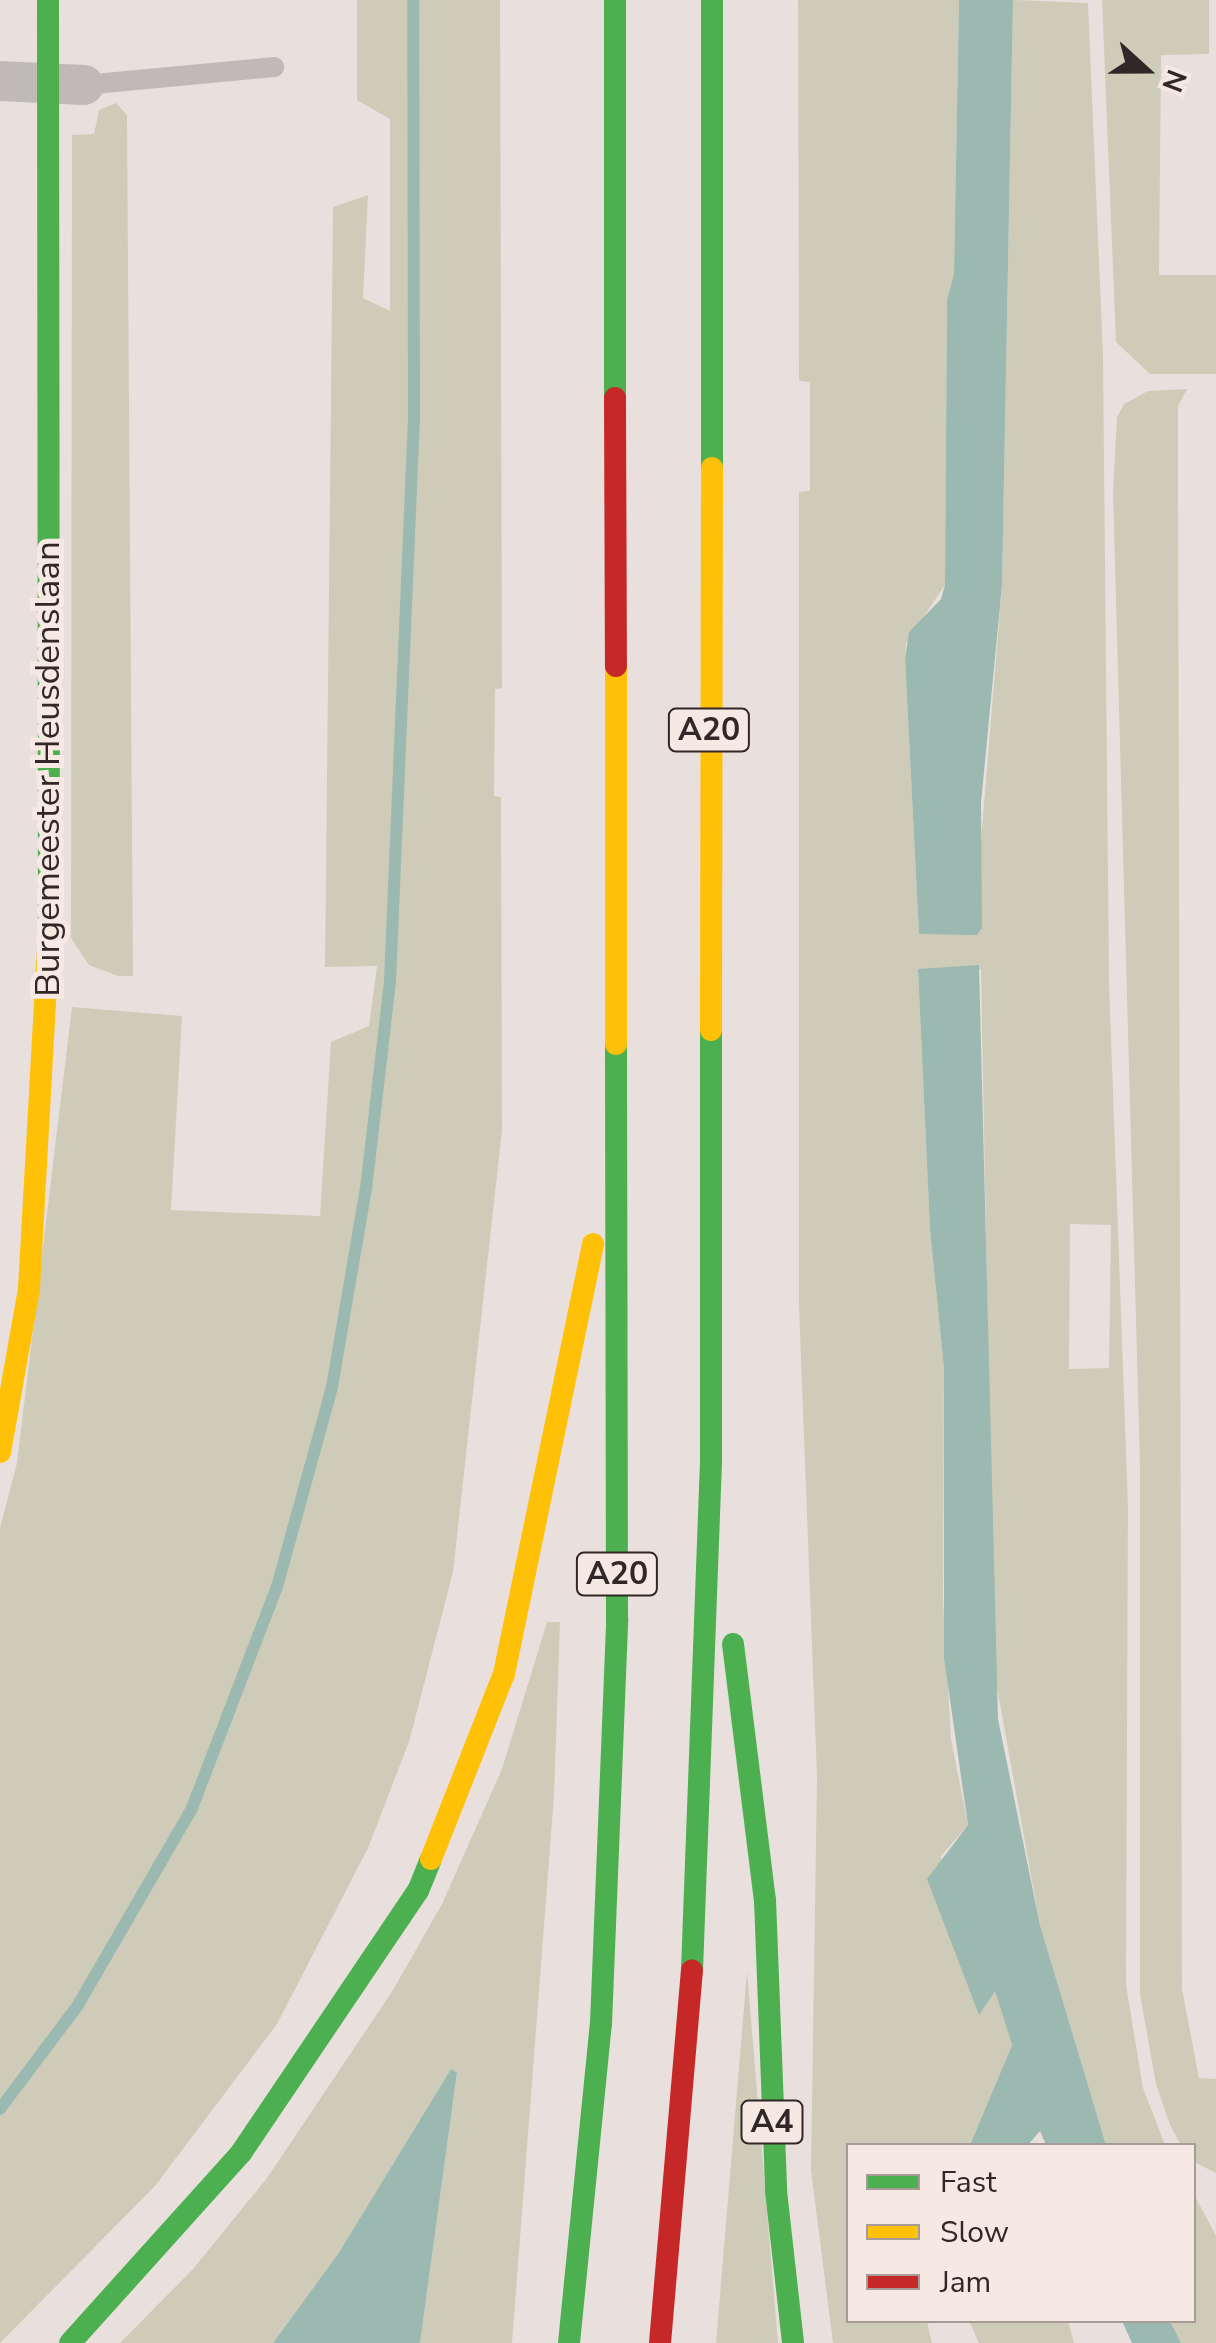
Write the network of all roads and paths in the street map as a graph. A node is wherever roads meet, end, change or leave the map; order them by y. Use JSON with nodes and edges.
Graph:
{"nodes":[{"id":1,"x":48,"y":0,"type":"edge"},
{"id":2,"x":616,"y":0,"type":"edge"},
{"id":3,"x":712,"y":0,"type":"edge"},
{"id":4,"x":274,"y":67,"type":"dead end"},
{"id":5,"x":0,"y":81,"type":"edge"},
{"id":6,"x":66,"y":84,"type":"junction"},
{"id":7,"x":618,"y":1124,"type":"junction"},
{"id":8,"x":0,"y":1452,"type":"edge"},
{"id":9,"x":711,"y":1461,"type":"junction"},
{"id":10,"x":70,"y":2343,"type":"edge"},
{"id":11,"x":570,"y":2343,"type":"edge"},
{"id":12,"x":660,"y":2343,"type":"edge"},
{"id":13,"x":794,"y":2343,"type":"edge"}],
"edges":[{"from":1,"to":6,"type":"main road","name":"Burgemeester Heusdenslaan"},
{"from":2,"to":7,"type":"main road","number":"A20"},
{"from":3,"to":9,"type":"main road","number":"A20"},
{"from":4,"to":6,"type":"lane"},
{"from":5,"to":6,"type":"street"},
{"from":6,"to":8,"type":"main road","name":"Burgemeester Heusdenslaan"},
{"from":7,"to":10,"type":"main road","number":"A20"},
{"from":7,"to":11,"type":"main road","number":"A20"},
{"from":9,"to":12,"type":"main road","number":"A20"},
{"from":9,"to":13,"type":"main road","number":"A4"}]}
